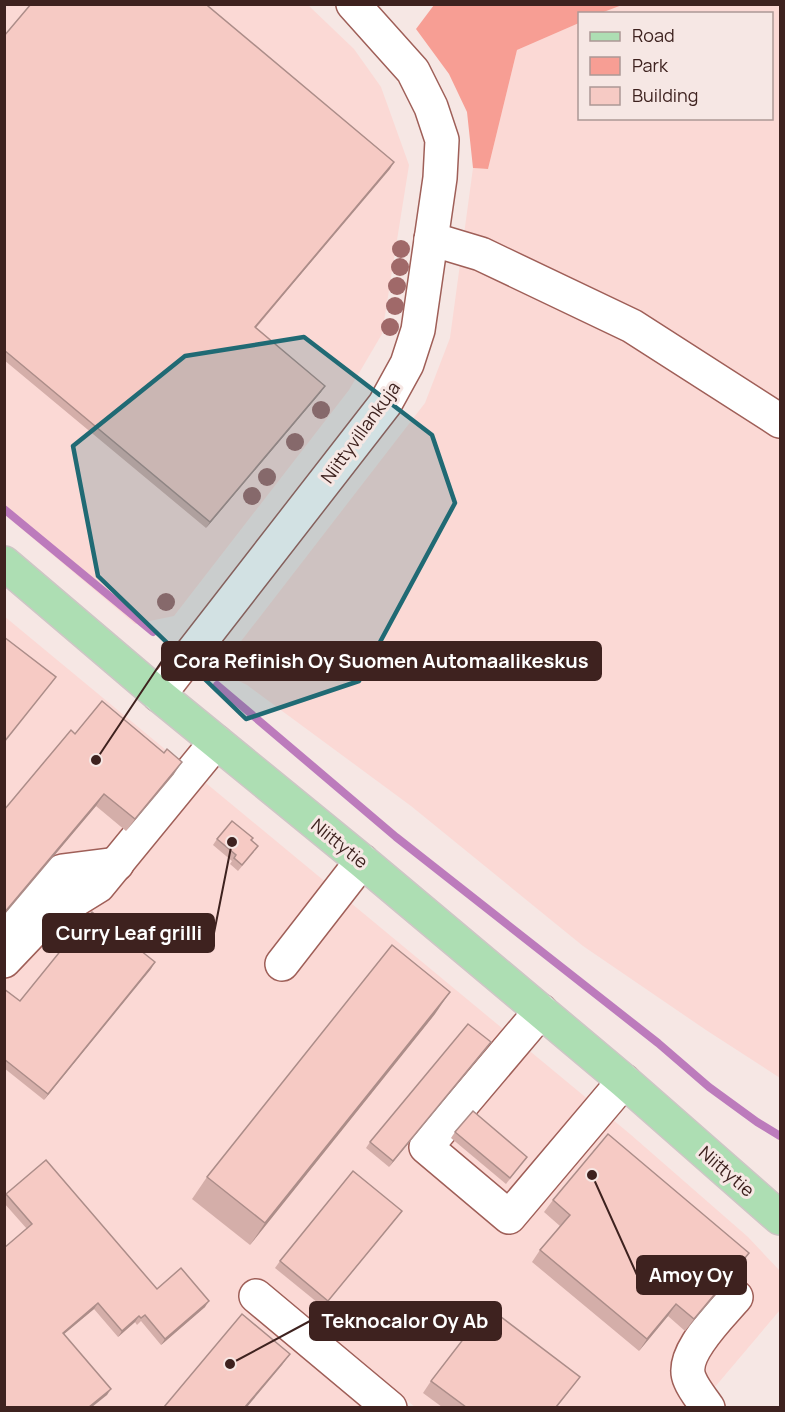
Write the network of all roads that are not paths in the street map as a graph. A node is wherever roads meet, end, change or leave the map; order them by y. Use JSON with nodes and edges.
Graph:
{"nodes":[{"id":1,"x":353,"y":4,"type":"edge"},
{"id":2,"x":431,"y":239,"type":"junction"},
{"id":3,"x":780,"y":421,"type":"edge"},
{"id":4,"x":5,"y":565,"type":"edge"},
{"id":5,"x":159,"y":695,"type":"junction"},
{"id":6,"x":216,"y":742,"type":"junction"},
{"id":7,"x":362,"y":861,"type":"junction"},
{"id":8,"x":117,"y":864,"type":"junction"},
{"id":9,"x":4,"y":931,"type":"edge"},
{"id":10,"x":4,"y":961,"type":"edge"},
{"id":11,"x":282,"y":964,"type":"dead end"},
{"id":12,"x":541,"y":1011,"type":"junction"},
{"id":13,"x":624,"y":1081,"type":"junction"},
{"id":14,"x":674,"y":1124,"type":"junction"},
{"id":15,"x":780,"y":1194,"type":"edge"},
{"id":16,"x":780,"y":1218,"type":"edge"},
{"id":17,"x":256,"y":1296,"type":"dead end"},
{"id":18,"x":736,"y":1297,"type":"dead end"},
{"id":19,"x":390,"y":1407,"type":"edge"},
{"id":20,"x":708,"y":1407,"type":"edge"}],
"edges":[{"from":1,"to":2,"type":"street","name":"Niittyvillankuja"},
{"from":2,"to":3,"type":"street"},
{"from":2,"to":5,"type":"street","name":"Niittyvillankuja"},
{"from":4,"to":5,"type":"main road","name":"Niittytie"},
{"from":5,"to":6,"type":"main road","name":"Niittytie"},
{"from":6,"to":7,"type":"main road","name":"Niittytie"},
{"from":6,"to":8,"type":"street"},
{"from":7,"to":11,"type":"street"},
{"from":7,"to":12,"type":"main road","name":"Niittytie"},
{"from":8,"to":9,"type":"street"},
{"from":8,"to":10,"type":"street"},
{"from":12,"to":13,"type":"main road","name":"Niittytie"},
{"from":12,"to":13,"type":"street"},
{"from":13,"to":14,"type":"main road","name":"Niittytie"},
{"from":14,"to":15,"type":"main road","name":"Niittytie"},
{"from":14,"to":16,"type":"main road","name":"Niittytie"},
{"from":17,"to":19,"type":"street"},
{"from":18,"to":20,"type":"street"}]}
